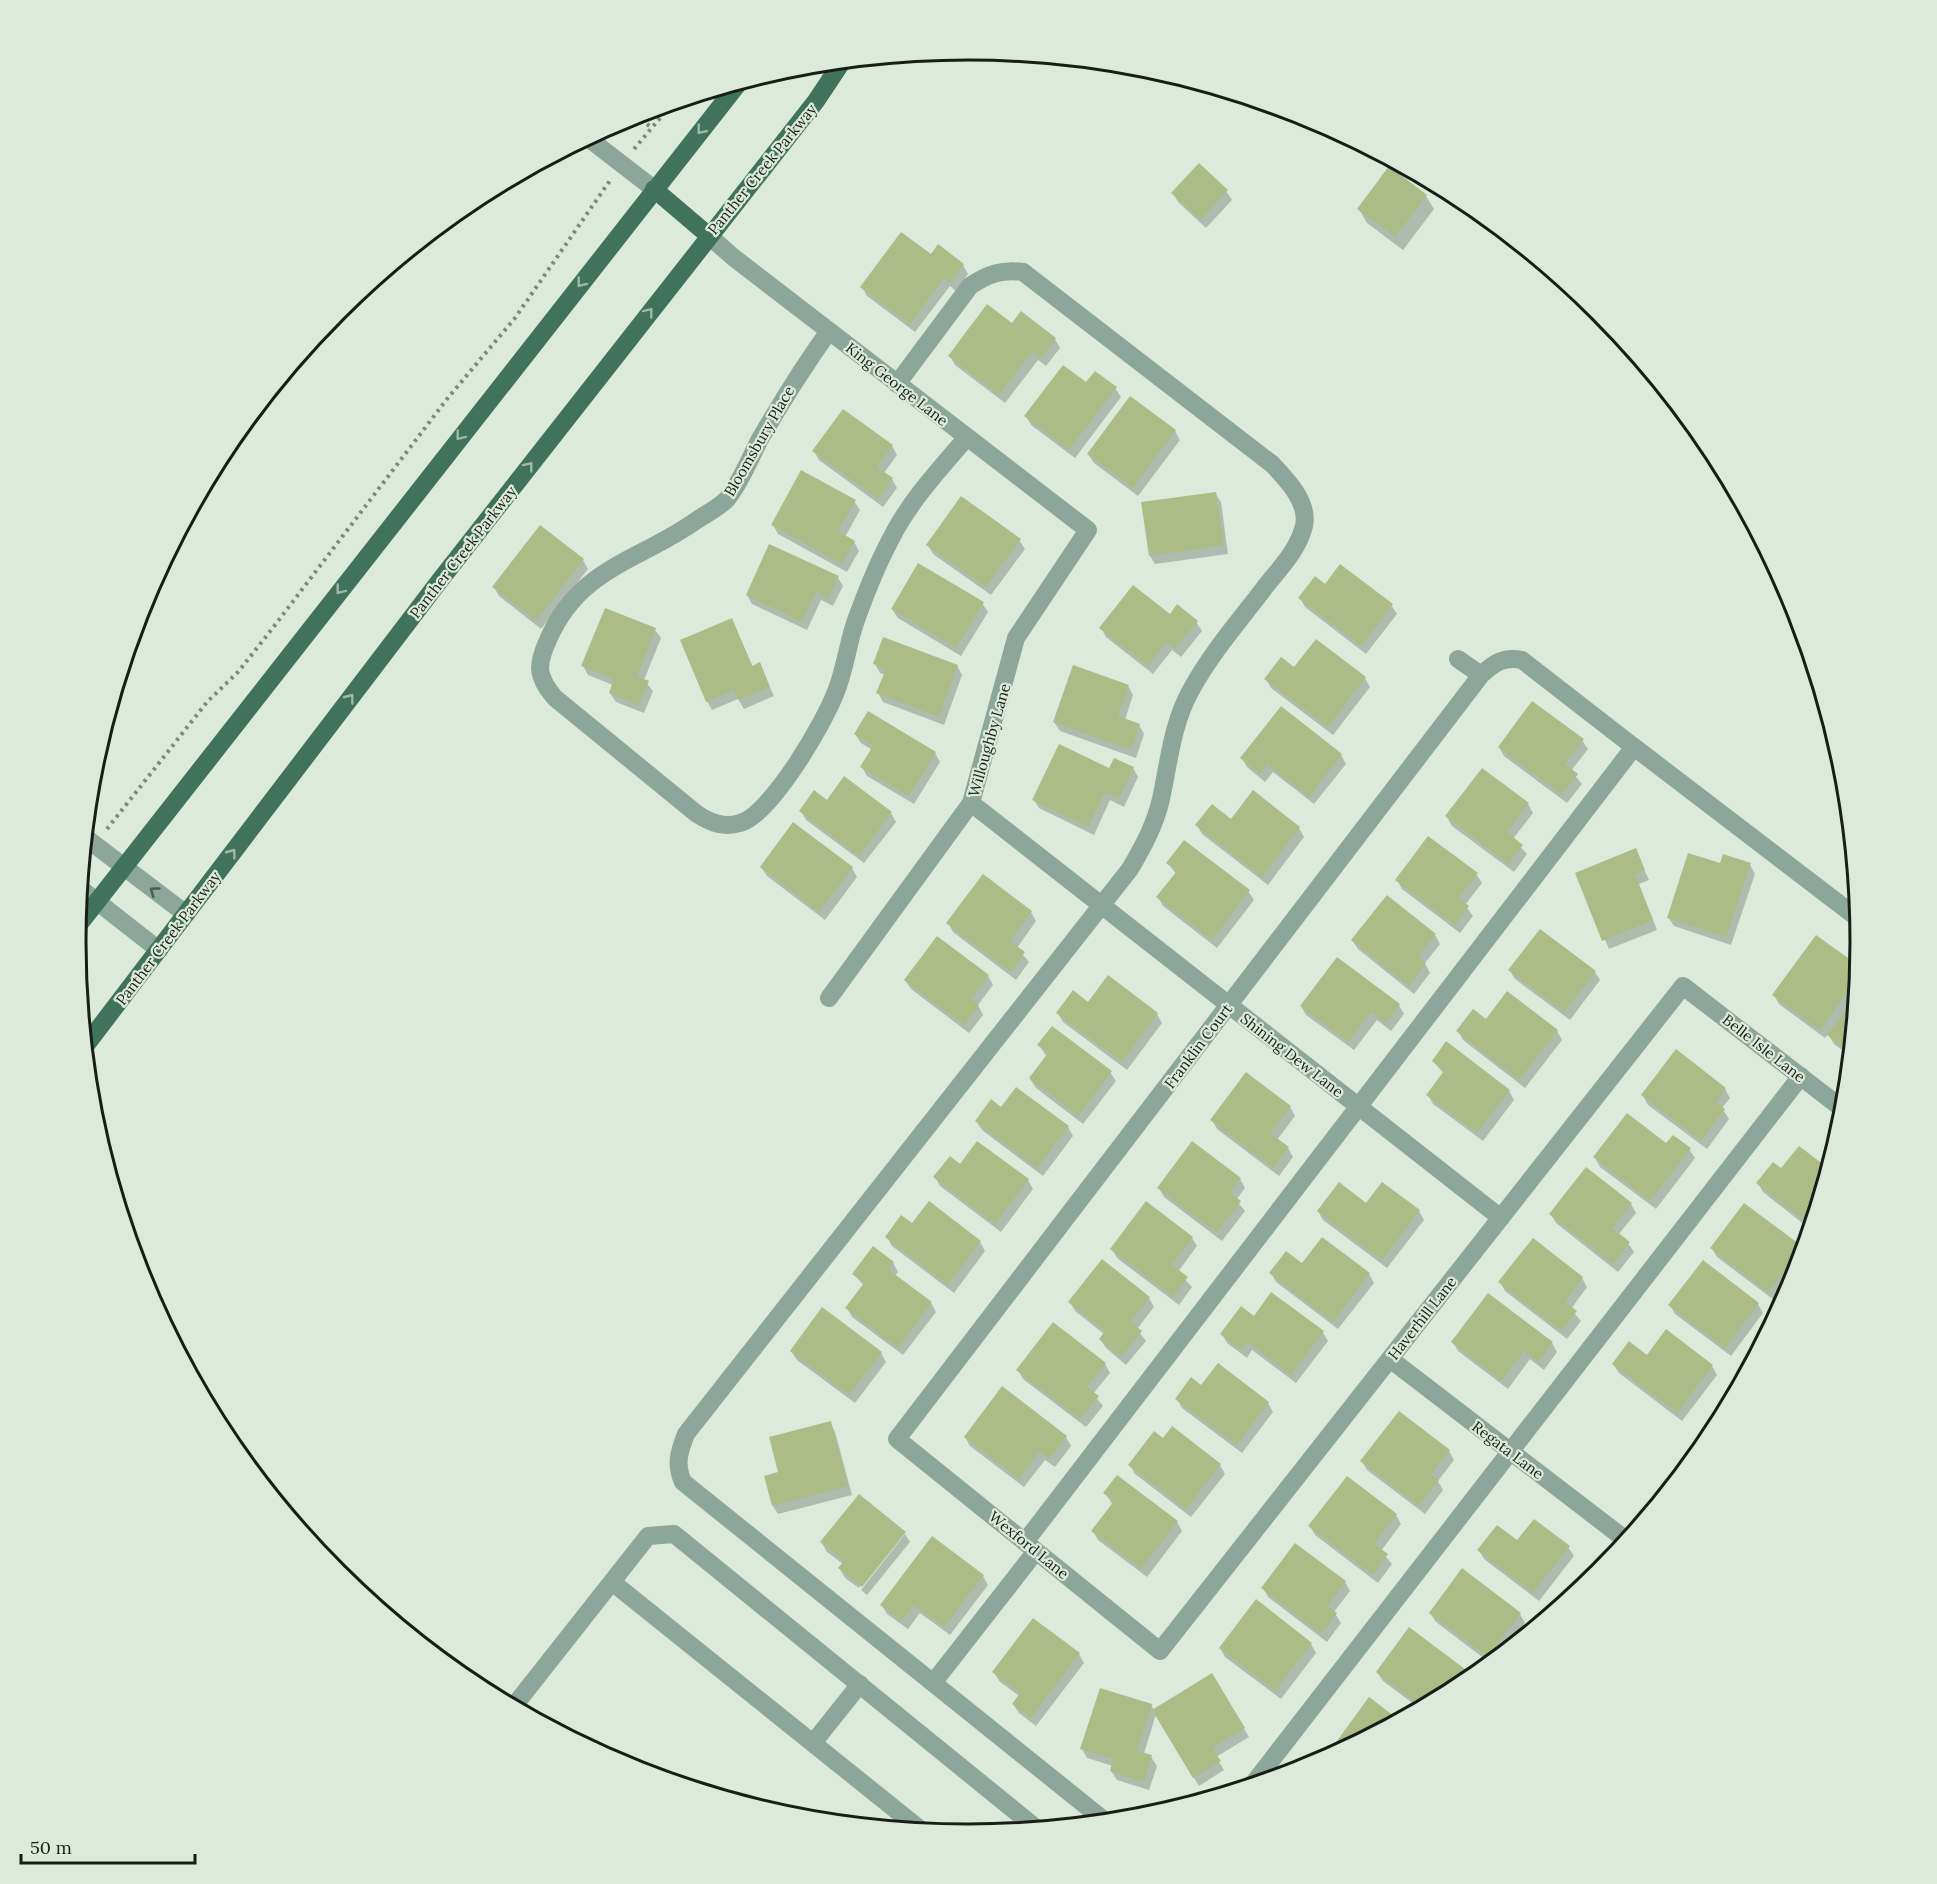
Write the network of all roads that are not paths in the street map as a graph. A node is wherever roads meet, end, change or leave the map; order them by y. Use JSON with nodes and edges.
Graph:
{"nodes":[{"id":1,"x":836,"y":71,"type":"edge"},
{"id":2,"x":731,"y":93,"type":"edge"},
{"id":3,"x":595,"y":143,"type":"edge"},
{"id":4,"x":654,"y":189,"type":"junction"},
{"id":5,"x":708,"y":235,"type":"junction"},
{"id":6,"x":829,"y":331,"type":"junction"},
{"id":7,"x":897,"y":384,"type":"junction"},
{"id":8,"x":967,"y":437,"type":"junction"},
{"id":9,"x":1088,"y":530,"type":"joint"},
{"id":10,"x":1458,"y":659,"type":"dead end"},
{"id":11,"x":1481,"y":675,"type":"junction"},
{"id":12,"x":1634,"y":747,"type":"junction"},
{"id":13,"x":971,"y":803,"type":"junction"},
{"id":14,"x":92,"y":843,"type":"edge"},
{"id":15,"x":122,"y":868,"type":"junction"},
{"id":16,"x":88,"y":896,"type":"edge"},
{"id":17,"x":96,"y":903,"type":"junction"},
{"id":18,"x":1102,"y":906,"type":"junction"},
{"id":19,"x":1849,"y":912,"type":"edge"},
{"id":20,"x":87,"y":914,"type":"edge"},
{"id":21,"x":186,"y":914,"type":"junction"},
{"id":22,"x":159,"y":950,"type":"junction"},
{"id":23,"x":1683,"y":986,"type":"joint"},
{"id":24,"x":829,"y":998,"type":"dead end"},
{"id":25,"x":1229,"y":1005,"type":"junction"},
{"id":26,"x":92,"y":1037,"type":"edge"},
{"id":27,"x":1801,"y":1076,"type":"junction"},
{"id":28,"x":1836,"y":1103,"type":"edge"},
{"id":29,"x":1359,"y":1107,"type":"junction"},
{"id":30,"x":1501,"y":1218,"type":"junction"},
{"id":31,"x":1390,"y":1359,"type":"junction"},
{"id":32,"x":897,"y":1439,"type":"joint"},
{"id":33,"x":1509,"y":1450,"type":"junction"},
{"id":34,"x":1621,"y":1536,"type":"edge"},
{"id":35,"x":1030,"y":1546,"type":"junction"},
{"id":36,"x":612,"y":1582,"type":"junction"},
{"id":37,"x":1160,"y":1651,"type":"joint"},
{"id":38,"x":933,"y":1683,"type":"junction"},
{"id":39,"x":860,"y":1684,"type":"junction"},
{"id":40,"x":518,"y":1701,"type":"edge"},
{"id":41,"x":813,"y":1743,"type":"junction"},
{"id":42,"x":1262,"y":1773,"type":"edge"},
{"id":43,"x":1096,"y":1814,"type":"edge"},
{"id":44,"x":911,"y":1822,"type":"edge"},
{"id":45,"x":1028,"y":1822,"type":"edge"}],
"edges":[{"from":1,"to":5,"type":"main road","name":"Panther Creek Parkway"},
{"from":2,"to":4,"type":"main road","one_way":true},
{"from":3,"to":4,"type":"street"},
{"from":4,"to":5,"type":"main road"},
{"from":4,"to":15,"type":"main road","one_way":true},
{"from":5,"to":6,"type":"street","name":"King George Lane"},
{"from":21,"to":5,"type":"main road","name":"Panther Creek Parkway","one_way":true},
{"from":6,"to":7,"type":"street","name":"King George Lane"},
{"from":6,"to":8,"type":"street","name":"Bloomsbury Place"},
{"from":7,"to":8,"type":"street","name":"King George Lane"},
{"from":7,"to":18,"type":"street"},
{"from":8,"to":9,"type":"street","name":"King George Lane"},
{"from":9,"to":13,"type":"street","name":"Willoughby Lane"},
{"from":10,"to":11,"type":"street"},
{"from":11,"to":12,"type":"street"},
{"from":11,"to":25,"type":"street","name":"Franklin Court"},
{"from":12,"to":19,"type":"street"},
{"from":12,"to":29,"type":"street"},
{"from":13,"to":18,"type":"street","name":"Shining Dew Lane"},
{"from":13,"to":24,"type":"street","name":"Willoughby Lane"},
{"from":14,"to":15,"type":"street"},
{"from":15,"to":17,"type":"main road"},
{"from":21,"to":15,"type":"street","one_way":true},
{"from":16,"to":17,"type":"street"},
{"from":17,"to":20,"type":"main road"},
{"from":17,"to":22,"type":"street"},
{"from":18,"to":25,"type":"street","name":"Shining Dew Lane"},
{"from":18,"to":38,"type":"street"},
{"from":21,"to":22,"type":"main road","name":"Panther Creek Parkway"},
{"from":22,"to":26,"type":"main road","name":"Panther Creek Parkway"},
{"from":23,"to":27,"type":"street","name":"Belle Isle Lane"},
{"from":23,"to":30,"type":"street","name":"Haverhill Lane"},
{"from":25,"to":29,"type":"street","name":"Shining Dew Lane"},
{"from":25,"to":32,"type":"street","name":"Franklin Court"},
{"from":27,"to":28,"type":"street","name":"Belle Isle Lane"},
{"from":27,"to":33,"type":"street"},
{"from":29,"to":30,"type":"street","name":"Shining Dew Lane"},
{"from":29,"to":35,"type":"street"},
{"from":30,"to":31,"type":"street","name":"Haverhill Lane"},
{"from":31,"to":33,"type":"street","name":"Regata Lane"},
{"from":31,"to":37,"type":"street","name":"Haverhill Lane"},
{"from":32,"to":35,"type":"street","name":"Wexford Lane"},
{"from":33,"to":34,"type":"street","name":"Regata Lane"},
{"from":33,"to":42,"type":"street"},
{"from":35,"to":37,"type":"street","name":"Wexford Lane"},
{"from":35,"to":38,"type":"street"},
{"from":36,"to":39,"type":"street"},
{"from":36,"to":40,"type":"street"},
{"from":36,"to":41,"type":"street"},
{"from":38,"to":43,"type":"street"},
{"from":39,"to":41,"type":"street"},
{"from":39,"to":45,"type":"street"},
{"from":41,"to":44,"type":"street"}]}
